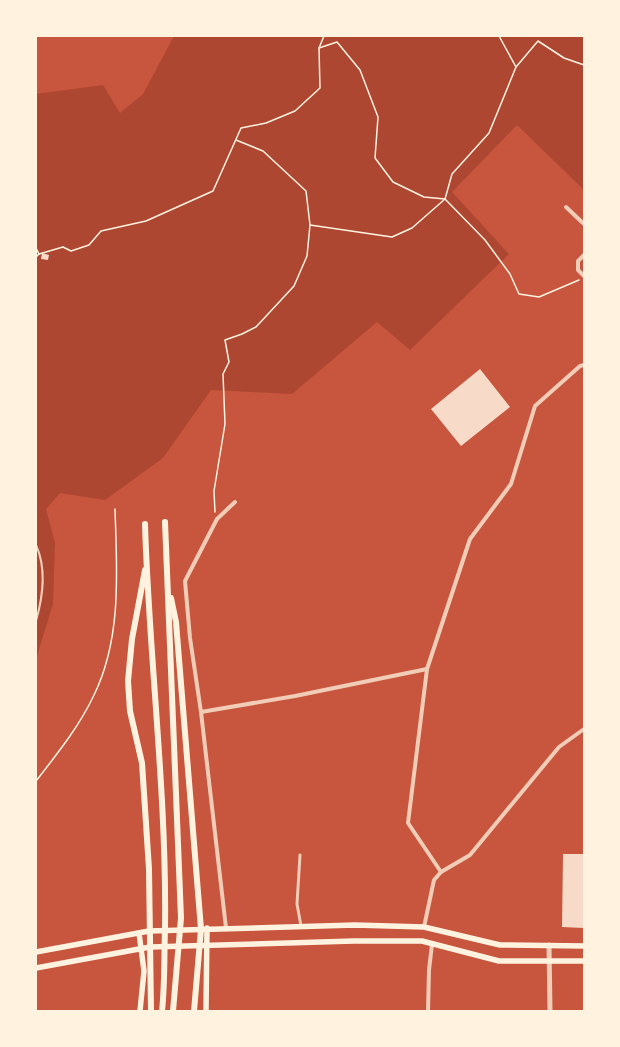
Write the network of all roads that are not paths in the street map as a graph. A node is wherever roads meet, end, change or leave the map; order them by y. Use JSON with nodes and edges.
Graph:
{"nodes":[{"id":1,"x":566,"y":207,"type":"dead end"},
{"id":2,"x":584,"y":224,"type":"edge"},
{"id":3,"x":584,"y":255,"type":"edge"},
{"id":4,"x":584,"y":276,"type":"edge"},
{"id":5,"x":584,"y":365,"type":"edge"},
{"id":6,"x":234,"y":502,"type":"dead end"},
{"id":7,"x":165,"y":522,"type":"dead end"},
{"id":8,"x":145,"y":524,"type":"dead end"},
{"id":9,"x":36,"y":545,"type":"edge"},
{"id":10,"x":146,"y":564,"type":"junction"},
{"id":11,"x":168,"y":585,"type":"junction"},
{"id":12,"x":36,"y":621,"type":"edge"},
{"id":13,"x":427,"y":669,"type":"junction"},
{"id":14,"x":201,"y":712,"type":"junction"},
{"id":15,"x":584,"y":729,"type":"edge"},
{"id":16,"x":300,"y":855,"type":"dead end"},
{"id":17,"x":441,"y":872,"type":"junction"},
{"id":18,"x":301,"y":926,"type":"junction"},
{"id":19,"x":226,"y":928,"type":"junction"},
{"id":20,"x":424,"y":928,"type":"junction"},
{"id":21,"x":204,"y":929,"type":"junction"},
{"id":22,"x":149,"y":931,"type":"junction"},
{"id":23,"x":139,"y":933,"type":"junction"},
{"id":24,"x":199,"y":944,"type":"junction"},
{"id":25,"x":207,"y":944,"type":"junction"},
{"id":26,"x":432,"y":944,"type":"junction"},
{"id":27,"x":548,"y":945,"type":"junction"},
{"id":28,"x":584,"y":946,"type":"edge"},
{"id":29,"x":150,"y":947,"type":"junction"},
{"id":30,"x":142,"y":948,"type":"junction"},
{"id":31,"x":36,"y":952,"type":"edge"},
{"id":32,"x":549,"y":961,"type":"junction"},
{"id":33,"x":584,"y":961,"type":"edge"},
{"id":34,"x":36,"y":968,"type":"edge"},
{"id":35,"x":140,"y":1011,"type":"edge"},
{"id":36,"x":151,"y":1011,"type":"edge"},
{"id":37,"x":162,"y":1011,"type":"edge"},
{"id":38,"x":173,"y":1011,"type":"edge"},
{"id":39,"x":194,"y":1011,"type":"edge"},
{"id":40,"x":206,"y":1011,"type":"edge"},
{"id":41,"x":428,"y":1011,"type":"edge"},
{"id":42,"x":550,"y":1011,"type":"edge"}],
"edges":[{"from":1,"to":2,"type":"street"},
{"from":3,"to":4,"type":"street"},
{"from":5,"to":13,"type":"street"},
{"from":6,"to":14,"type":"street"},
{"from":7,"to":11,"type":"highway"},
{"from":8,"to":10,"type":"highway"},
{"from":9,"to":12,"type":"lane"},
{"from":10,"to":22,"type":"highway"},
{"from":10,"to":37,"type":"highway"},
{"from":11,"to":21,"type":"highway"},
{"from":11,"to":38,"type":"highway"},
{"from":13,"to":14,"type":"street"},
{"from":13,"to":17,"type":"street"},
{"from":14,"to":19,"type":"street"},
{"from":15,"to":17,"type":"street"},
{"from":16,"to":18,"type":"street"},
{"from":17,"to":20,"type":"street"},
{"from":18,"to":19,"type":"main road"},
{"from":18,"to":20,"type":"main road"},
{"from":19,"to":21,"type":"main road"},
{"from":20,"to":27,"type":"main road"},
{"from":21,"to":22,"type":"main road"},
{"from":21,"to":24,"type":"highway"},
{"from":21,"to":25,"type":"main road"},
{"from":22,"to":23,"type":"main road"},
{"from":22,"to":29,"type":"highway"},
{"from":23,"to":30,"type":"main road"},
{"from":23,"to":31,"type":"main road"},
{"from":24,"to":25,"type":"main road"},
{"from":24,"to":29,"type":"main road"},
{"from":24,"to":39,"type":"highway"},
{"from":25,"to":26,"type":"main road"},
{"from":25,"to":40,"type":"main road"},
{"from":26,"to":32,"type":"main road"},
{"from":26,"to":41,"type":"street"},
{"from":27,"to":28,"type":"main road"},
{"from":27,"to":32,"type":"street"},
{"from":29,"to":30,"type":"main road"},
{"from":29,"to":36,"type":"highway"},
{"from":30,"to":34,"type":"main road"},
{"from":30,"to":35,"type":"main road"},
{"from":32,"to":33,"type":"main road"},
{"from":32,"to":42,"type":"street"}]}
